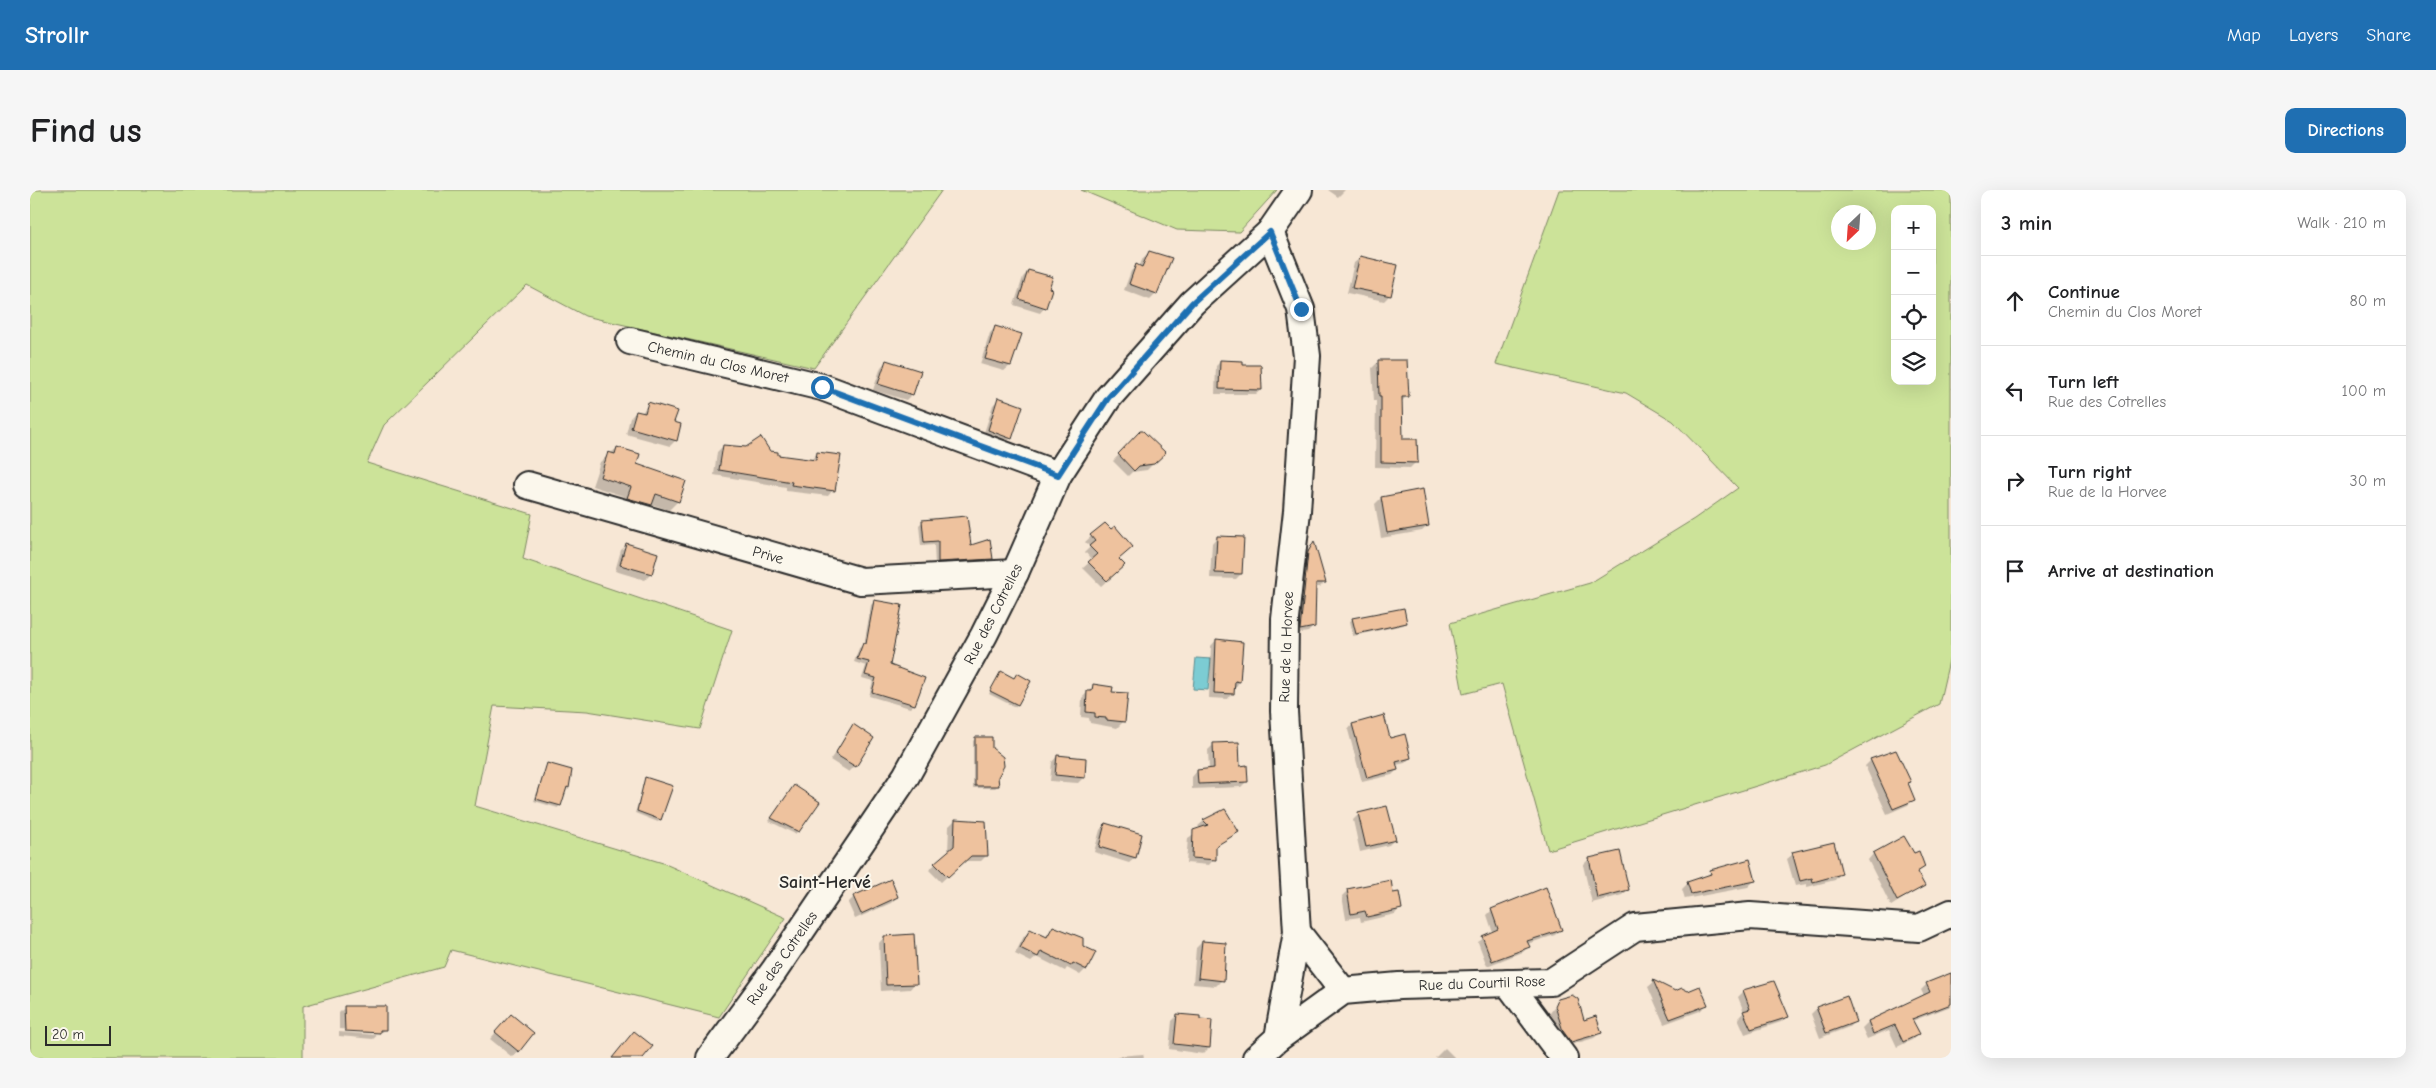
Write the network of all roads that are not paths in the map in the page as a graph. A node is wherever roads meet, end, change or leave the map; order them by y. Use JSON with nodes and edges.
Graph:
{"nodes":[{"id":1,"x":1299,"y":190,"type":"edge"},
{"id":2,"x":1270,"y":232,"type":"junction"},
{"id":3,"x":630,"y":341,"type":"dead end"},
{"id":4,"x":1058,"y":475,"type":"junction"},
{"id":5,"x":527,"y":485,"type":"dead end"},
{"id":6,"x":1015,"y":574,"type":"junction"},
{"id":7,"x":1951,"y":913,"type":"edge"},
{"id":8,"x":1298,"y":932,"type":"junction"},
{"id":9,"x":1508,"y":983,"type":"junction"},
{"id":10,"x":1343,"y":991,"type":"junction"},
{"id":11,"x":1278,"y":1038,"type":"junction"},
{"id":12,"x":710,"y":1058,"type":"edge"},
{"id":13,"x":1256,"y":1058,"type":"edge"},
{"id":14,"x":1564,"y":1058,"type":"edge"}],
"edges":[{"from":1,"to":2,"type":"street","name":"Rue des Cotrelles"},
{"from":2,"to":4,"type":"street","name":"Rue des Cotrelles"},
{"from":2,"to":8,"type":"street","name":"Rue de la Horvee"},
{"from":3,"to":4,"type":"street","name":"Chemin du Clos Moret"},
{"from":4,"to":6,"type":"street","name":"Rue des Cotrelles"},
{"from":5,"to":6,"type":"street","name":"Prive"},
{"from":6,"to":12,"type":"street","name":"Rue des Cotrelles"},
{"from":7,"to":9,"type":"street","name":"Rue du Courtil Rose"},
{"from":8,"to":10,"type":"street"},
{"from":8,"to":11,"type":"street","name":"Rue de la Horvee"},
{"from":9,"to":10,"type":"street","name":"Rue du Courtil Rose"},
{"from":9,"to":14,"type":"street"},
{"from":10,"to":11,"type":"street"},
{"from":11,"to":13,"type":"street"}]}
